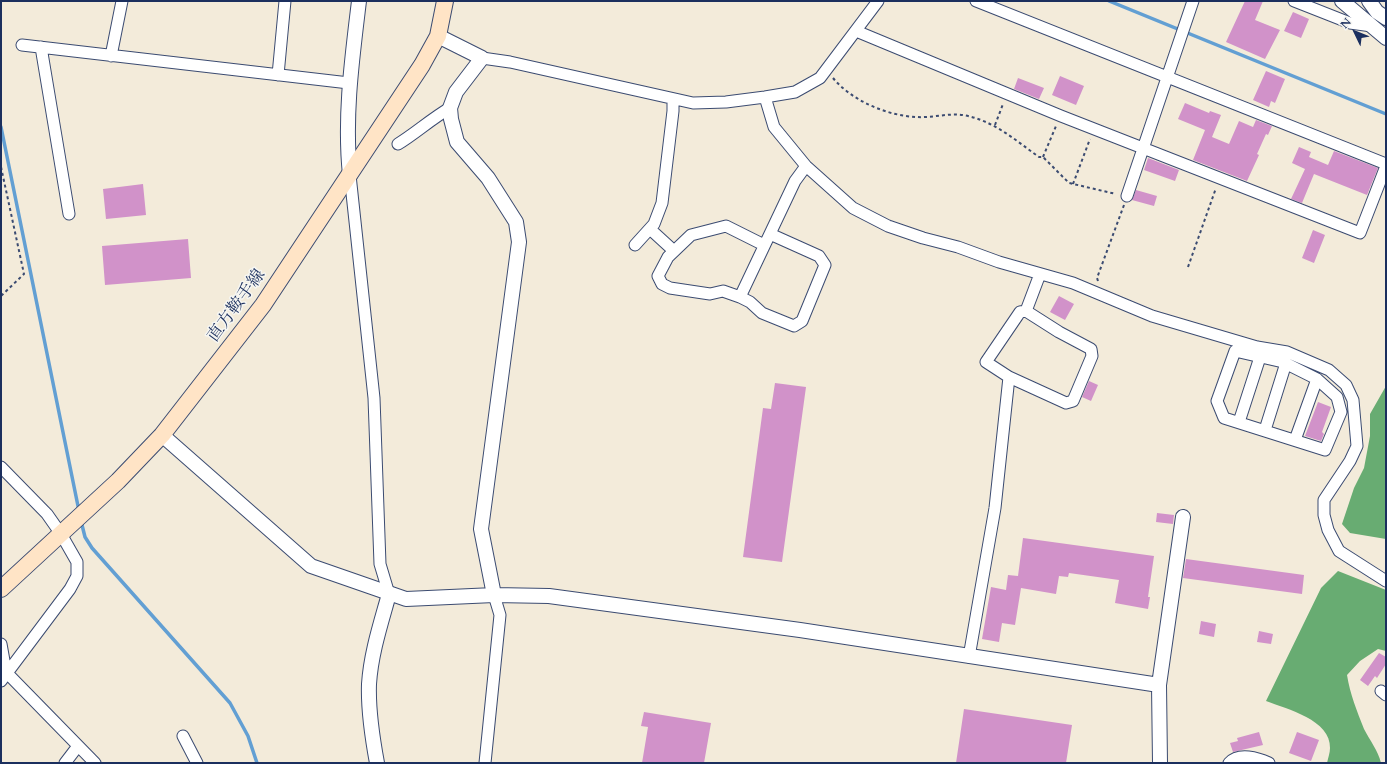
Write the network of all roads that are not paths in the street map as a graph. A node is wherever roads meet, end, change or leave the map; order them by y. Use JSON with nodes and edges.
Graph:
{"nodes":[{"id":1,"x":122,"y":1,"type":"edge"},
{"id":2,"x":285,"y":1,"type":"edge"},
{"id":3,"x":359,"y":1,"type":"edge"},
{"id":4,"x":445,"y":1,"type":"edge"},
{"id":5,"x":878,"y":1,"type":"edge"},
{"id":6,"x":976,"y":1,"type":"edge"},
{"id":7,"x":1193,"y":1,"type":"edge"},
{"id":8,"x":1294,"y":1,"type":"edge"},
{"id":9,"x":1342,"y":1,"type":"edge"},
{"id":10,"x":1369,"y":1,"type":"edge"},
{"id":11,"x":1386,"y":18,"type":"edge"},
{"id":12,"x":1372,"y":26,"type":"junction"},
{"id":13,"x":856,"y":31,"type":"junction"},
{"id":14,"x":438,"y":36,"type":"junction"},
{"id":15,"x":1386,"y":38,"type":"edge"},
{"id":16,"x":22,"y":45,"type":"dead end"},
{"id":17,"x":41,"y":47,"type":"junction"},
{"id":18,"x":111,"y":56,"type":"junction"},
{"id":19,"x":482,"y":58,"type":"junction"},
{"id":20,"x":278,"y":75,"type":"junction"},
{"id":21,"x":1167,"y":76,"type":"junction"},
{"id":22,"x":349,"y":83,"type":"junction"},
{"id":23,"x":765,"y":97,"type":"junction"},
{"id":24,"x":673,"y":99,"type":"junction"},
{"id":25,"x":450,"y":108,"type":"junction"},
{"id":26,"x":398,"y":144,"type":"dead end"},
{"id":27,"x":1145,"y":148,"type":"junction"},
{"id":28,"x":1386,"y":165,"type":"edge"},
{"id":29,"x":806,"y":166,"type":"junction"},
{"id":30,"x":350,"y":175,"type":"junction"},
{"id":31,"x":1127,"y":196,"type":"road end"},
{"id":32,"x":69,"y":214,"type":"dead end"},
{"id":33,"x":650,"y":228,"type":"junction"},
{"id":34,"x":770,"y":234,"type":"junction"},
{"id":35,"x":635,"y":244,"type":"dead end"},
{"id":36,"x":764,"y":245,"type":"junction"},
{"id":37,"x":674,"y":251,"type":"junction"},
{"id":38,"x":1040,"y":274,"type":"junction"},
{"id":39,"x":740,"y":297,"type":"junction"},
{"id":40,"x":1026,"y":311,"type":"junction"},
{"id":41,"x":1262,"y":353,"type":"junction"},
{"id":42,"x":1286,"y":364,"type":"junction"},
{"id":43,"x":1009,"y":377,"type":"junction"},
{"id":44,"x":1317,"y":379,"type":"junction"},
{"id":45,"x":1239,"y":422,"type":"junction"},
{"id":46,"x":1265,"y":430,"type":"junction"},
{"id":47,"x":162,"y":435,"type":"junction"},
{"id":48,"x":1295,"y":440,"type":"junction"},
{"id":49,"x":1,"y":467,"type":"edge"},
{"id":50,"x":1183,"y":517,"type":"dead end"},
{"id":51,"x":61,"y":534,"type":"junction"},
{"id":52,"x":1386,"y":581,"type":"edge"},
{"id":53,"x":1,"y":589,"type":"edge"},
{"id":54,"x":389,"y":594,"type":"junction"},
{"id":55,"x":494,"y":595,"type":"junction"},
{"id":56,"x":1,"y":644,"type":"edge"},
{"id":57,"x":969,"y":657,"type":"junction"},
{"id":58,"x":3,"y":677,"type":"edge"},
{"id":59,"x":1159,"y":685,"type":"junction"},
{"id":60,"x":183,"y":736,"type":"dead end"},
{"id":61,"x":78,"y":746,"type":"junction"},
{"id":62,"x":65,"y":763,"type":"edge"},
{"id":63,"x":94,"y":763,"type":"edge"},
{"id":64,"x":197,"y":763,"type":"edge"},
{"id":65,"x":377,"y":763,"type":"edge"},
{"id":66,"x":485,"y":763,"type":"edge"},
{"id":67,"x":1160,"y":763,"type":"edge"},
{"id":68,"x":1229,"y":763,"type":"edge"},
{"id":69,"x":1269,"y":763,"type":"edge"}],
"edges":[{"from":1,"to":18,"type":"street"},
{"from":2,"to":20,"type":"street"},
{"from":3,"to":22,"type":"street"},
{"from":4,"to":14,"type":"main road","name":"直方鞍手線"},
{"from":5,"to":13,"type":"street"},
{"from":6,"to":21,"type":"street"},
{"from":7,"to":21,"type":"street"},
{"from":8,"to":12,"type":"street"},
{"from":9,"to":12,"type":"street"},
{"from":10,"to":11,"type":"street"},
{"from":12,"to":15,"type":"street"},
{"from":13,"to":23,"type":"street"},
{"from":13,"to":27,"type":"street"},
{"from":14,"to":19,"type":"street"},
{"from":14,"to":30,"type":"main road","name":"直方鞍手線"},
{"from":16,"to":17,"type":"street"},
{"from":17,"to":18,"type":"street"},
{"from":17,"to":32,"type":"street"},
{"from":18,"to":20,"type":"street"},
{"from":19,"to":24,"type":"street"},
{"from":19,"to":25,"type":"street"},
{"from":20,"to":22,"type":"street"},
{"from":21,"to":27,"type":"street"},
{"from":21,"to":28,"type":"street"},
{"from":22,"to":30,"type":"street"},
{"from":23,"to":24,"type":"street"},
{"from":23,"to":29,"type":"street"},
{"from":24,"to":33,"type":"street"},
{"from":25,"to":26,"type":"street"},
{"from":25,"to":55,"type":"street"},
{"from":27,"to":28,"type":"street"},
{"from":27,"to":31,"type":"street"},
{"from":29,"to":34,"type":"street"},
{"from":29,"to":38,"type":"street"},
{"from":30,"to":47,"type":"main road","name":"直方鞍手線"},
{"from":30,"to":54,"type":"street"},
{"from":33,"to":35,"type":"street"},
{"from":33,"to":37,"type":"street"},
{"from":34,"to":36,"type":"street"},
{"from":34,"to":39,"type":"street"},
{"from":36,"to":37,"type":"street"},
{"from":36,"to":39,"type":"street"},
{"from":37,"to":39,"type":"street"},
{"from":38,"to":40,"type":"street"},
{"from":38,"to":41,"type":"street"},
{"from":40,"to":43,"type":"street"},
{"from":40,"to":43,"type":"street"},
{"from":41,"to":42,"type":"street"},
{"from":41,"to":45,"type":"street"},
{"from":41,"to":45,"type":"street"},
{"from":41,"to":52,"type":"street"},
{"from":42,"to":44,"type":"street"},
{"from":42,"to":46,"type":"street"},
{"from":43,"to":57,"type":"street"},
{"from":44,"to":48,"type":"street"},
{"from":44,"to":48,"type":"street"},
{"from":45,"to":46,"type":"street"},
{"from":46,"to":48,"type":"street"},
{"from":47,"to":51,"type":"main road","name":"直方鞍手線"},
{"from":47,"to":54,"type":"street"},
{"from":49,"to":51,"type":"street"},
{"from":50,"to":59,"type":"street"},
{"from":51,"to":53,"type":"main road","name":"直方鞍手線"},
{"from":51,"to":58,"type":"street"},
{"from":54,"to":55,"type":"street"},
{"from":54,"to":65,"type":"street"},
{"from":55,"to":57,"type":"street"},
{"from":55,"to":66,"type":"street"},
{"from":56,"to":58,"type":"street"},
{"from":57,"to":59,"type":"street"},
{"from":58,"to":61,"type":"street"},
{"from":59,"to":67,"type":"street"},
{"from":60,"to":64,"type":"street"},
{"from":61,"to":62,"type":"street"},
{"from":61,"to":63,"type":"street"},
{"from":68,"to":69,"type":"street"}]}
